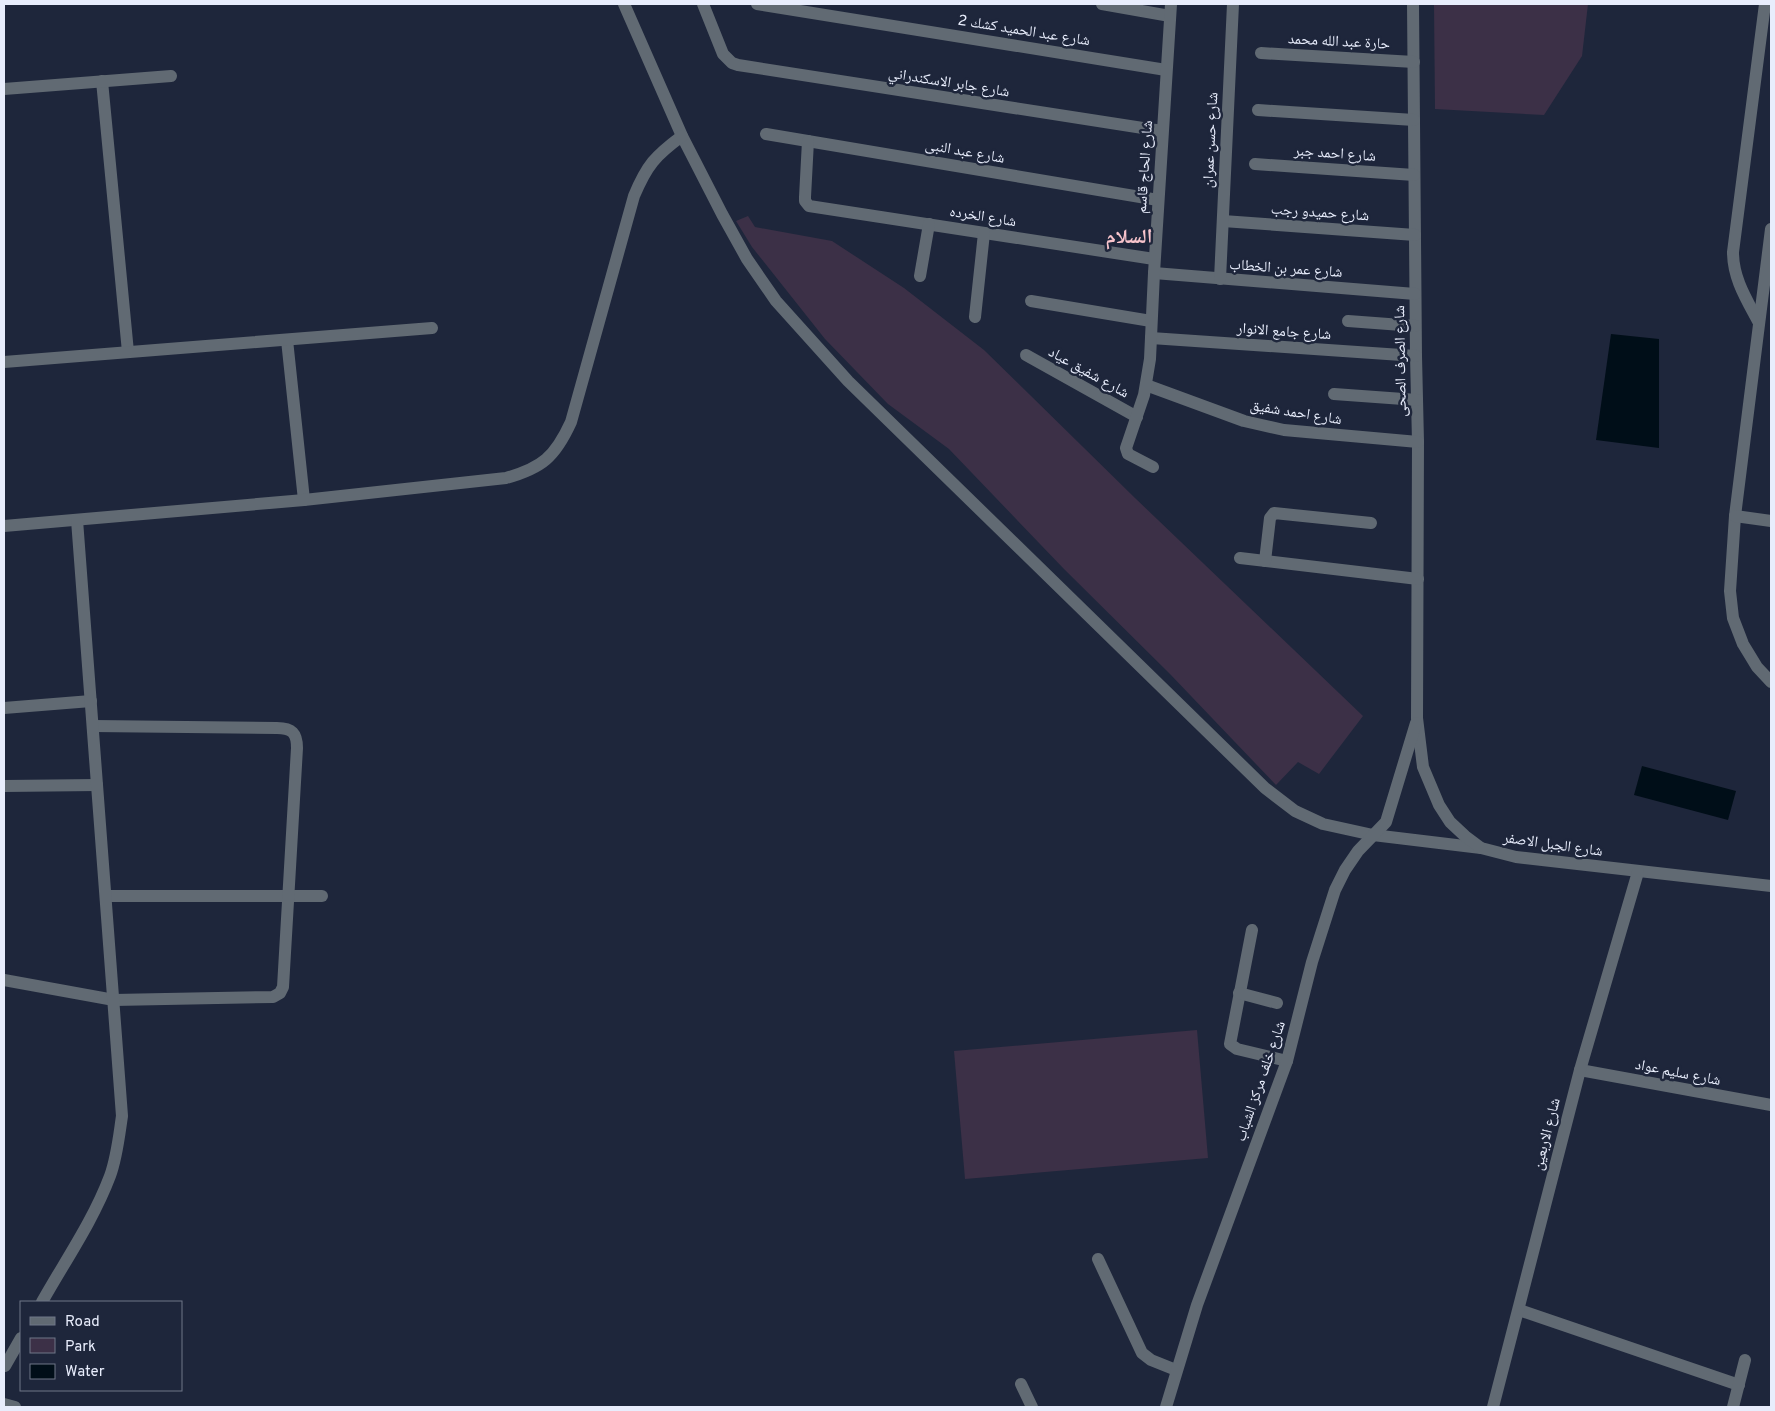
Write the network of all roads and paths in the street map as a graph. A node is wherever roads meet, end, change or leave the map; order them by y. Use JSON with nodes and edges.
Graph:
{"nodes":[{"id":1,"x":624,"y":4,"type":"edge"},
{"id":2,"x":703,"y":4,"type":"edge"},
{"id":3,"x":757,"y":4,"type":"edge"},
{"id":4,"x":1102,"y":4,"type":"edge"},
{"id":5,"x":1233,"y":4,"type":"edge"},
{"id":6,"x":1406,"y":4,"type":"edge"},
{"id":7,"x":1413,"y":4,"type":"edge"},
{"id":8,"x":1765,"y":4,"type":"edge"},
{"id":9,"x":1170,"y":10,"type":"edge"},
{"id":10,"x":1262,"y":53,"type":"dead end"},
{"id":11,"x":1414,"y":62,"type":"junction"},
{"id":12,"x":1166,"y":70,"type":"junction"},
{"id":13,"x":171,"y":76,"type":"dead end"},
{"id":14,"x":102,"y":81,"type":"junction"},
{"id":15,"x":4,"y":89,"type":"edge"},
{"id":16,"x":1258,"y":110,"type":"dead end"},
{"id":17,"x":1414,"y":120,"type":"junction"},
{"id":18,"x":1162,"y":131,"type":"junction"},
{"id":19,"x":766,"y":134,"type":"dead end"},
{"id":20,"x":682,"y":136,"type":"junction"},
{"id":21,"x":808,"y":141,"type":"junction"},
{"id":22,"x":1255,"y":164,"type":"dead end"},
{"id":23,"x":1414,"y":175,"type":"junction"},
{"id":24,"x":1158,"y":200,"type":"junction"},
{"id":25,"x":1222,"y":221,"type":"junction"},
{"id":26,"x":929,"y":224,"type":"junction"},
{"id":27,"x":1771,"y":229,"type":"edge"},
{"id":28,"x":984,"y":233,"type":"junction"},
{"id":29,"x":1415,"y":235,"type":"junction"},
{"id":30,"x":1154,"y":259,"type":"junction"},
{"id":31,"x":1154,"y":274,"type":"junction"},
{"id":32,"x":920,"y":276,"type":"dead end"},
{"id":33,"x":1220,"y":279,"type":"junction"},
{"id":34,"x":1415,"y":294,"type":"junction"},
{"id":35,"x":1030,"y":301,"type":"dead end"},
{"id":36,"x":975,"y":317,"type":"dead end"},
{"id":37,"x":1151,"y":321,"type":"junction"},
{"id":38,"x":1348,"y":322,"type":"dead end"},
{"id":39,"x":1759,"y":323,"type":"junction"},
{"id":40,"x":1415,"y":326,"type":"junction"},
{"id":41,"x":432,"y":328,"type":"dead end"},
{"id":42,"x":1150,"y":338,"type":"junction"},
{"id":43,"x":287,"y":340,"type":"junction"},
{"id":44,"x":128,"y":352,"type":"junction"},
{"id":45,"x":1026,"y":355,"type":"dead end"},
{"id":46,"x":1416,"y":356,"type":"junction"},
{"id":47,"x":4,"y":362,"type":"edge"},
{"id":48,"x":1146,"y":385,"type":"junction"},
{"id":49,"x":1334,"y":394,"type":"dead end"},
{"id":50,"x":1417,"y":400,"type":"junction"},
{"id":51,"x":1137,"y":417,"type":"junction"},
{"id":52,"x":1418,"y":442,"type":"junction"},
{"id":53,"x":1153,"y":467,"type":"dead end"},
{"id":54,"x":304,"y":500,"type":"junction"},
{"id":55,"x":1735,"y":516,"type":"junction"},
{"id":56,"x":77,"y":520,"type":"junction"},
{"id":57,"x":1771,"y":521,"type":"edge"},
{"id":58,"x":1371,"y":523,"type":"dead end"},
{"id":59,"x":4,"y":526,"type":"edge"},
{"id":60,"x":1240,"y":558,"type":"dead end"},
{"id":61,"x":1265,"y":560,"type":"junction"},
{"id":62,"x":1418,"y":579,"type":"junction"},
{"id":63,"x":1771,"y":682,"type":"edge"},
{"id":64,"x":91,"y":701,"type":"junction"},
{"id":65,"x":4,"y":708,"type":"edge"},
{"id":66,"x":1417,"y":718,"type":"junction"},
{"id":67,"x":93,"y":726,"type":"junction"},
{"id":68,"x":98,"y":785,"type":"junction"},
{"id":69,"x":4,"y":786,"type":"edge"},
{"id":70,"x":1373,"y":835,"type":"junction"},
{"id":71,"x":1481,"y":848,"type":"junction"},
{"id":72,"x":1638,"y":872,"type":"junction"},
{"id":73,"x":1771,"y":886,"type":"edge"},
{"id":74,"x":106,"y":896,"type":"junction"},
{"id":75,"x":289,"y":896,"type":"junction"},
{"id":76,"x":322,"y":896,"type":"dead end"},
{"id":77,"x":1252,"y":930,"type":"dead end"},
{"id":78,"x":4,"y":980,"type":"edge"},
{"id":79,"x":1239,"y":993,"type":"junction"},
{"id":80,"x":114,"y":1000,"type":"junction"},
{"id":81,"x":1277,"y":1003,"type":"dead end"},
{"id":82,"x":1287,"y":1062,"type":"junction"},
{"id":83,"x":1580,"y":1070,"type":"junction"},
{"id":84,"x":1771,"y":1105,"type":"edge"},
{"id":85,"x":1098,"y":1259,"type":"dead end"},
{"id":86,"x":43,"y":1301,"type":"edge"},
{"id":87,"x":1519,"y":1310,"type":"junction"},
{"id":88,"x":20,"y":1340,"type":"edge"},
{"id":89,"x":1745,"y":1360,"type":"dead end"},
{"id":90,"x":5,"y":1366,"type":"edge"},
{"id":91,"x":1176,"y":1370,"type":"junction"},
{"id":92,"x":1022,"y":1384,"type":"dead end"},
{"id":93,"x":1739,"y":1385,"type":"junction"},
{"id":94,"x":4,"y":1404,"type":"edge"},
{"id":95,"x":15,"y":1407,"type":"edge"},
{"id":96,"x":1032,"y":1407,"type":"edge"},
{"id":97,"x":1166,"y":1407,"type":"edge"},
{"id":98,"x":1494,"y":1407,"type":"edge"},
{"id":99,"x":1733,"y":1407,"type":"edge"}],
"edges":[{"from":1,"to":20,"type":"street"},
{"from":2,"to":18,"type":"street","name":"شارع جابر الاسكندراني"},
{"from":3,"to":12,"type":"street","name":"شارع عبد الحميد كشك 2"},
{"from":4,"to":9,"type":"street"},
{"from":5,"to":25,"type":"street","name":"شارع حسن عمران"},
{"from":6,"to":7,"type":"street"},
{"from":7,"to":11,"type":"street","name":"شارع الصرف الصحى"},
{"from":8,"to":39,"type":"street"},
{"from":9,"to":12,"type":"street","name":"شارع الحاج قاسم"},
{"from":10,"to":11,"type":"street","name":"حارة عبد الله محمد"},
{"from":11,"to":17,"type":"street","name":"شارع الصرف الصحى"},
{"from":12,"to":18,"type":"street","name":"شارع الحاج قاسم"},
{"from":13,"to":14,"type":"street"},
{"from":14,"to":15,"type":"street"},
{"from":14,"to":44,"type":"street"},
{"from":16,"to":17,"type":"street"},
{"from":17,"to":23,"type":"street","name":"شارع الصرف الصحى"},
{"from":18,"to":24,"type":"street","name":"شارع الحاج قاسم"},
{"from":19,"to":21,"type":"street","name":"شارع عبد النبى"},
{"from":20,"to":54,"type":"street"},
{"from":20,"to":70,"type":"street"},
{"from":21,"to":24,"type":"street","name":"شارع عبد النبى"},
{"from":21,"to":26,"type":"street","name":"شارع الخرده"},
{"from":22,"to":23,"type":"street","name":"شارع احمد جبر"},
{"from":23,"to":29,"type":"street","name":"شارع الصرف الصحى"},
{"from":24,"to":30,"type":"street","name":"شارع الحاج قاسم"},
{"from":25,"to":29,"type":"street","name":"شارع حميدو رجب"},
{"from":25,"to":33,"type":"street","name":"شارع حسن عمران"},
{"from":26,"to":28,"type":"street","name":"شارع الخرده"},
{"from":26,"to":32,"type":"street"},
{"from":27,"to":39,"type":"street"},
{"from":28,"to":30,"type":"street","name":"شارع الخرده"},
{"from":28,"to":36,"type":"street"},
{"from":29,"to":34,"type":"street","name":"شارع الصرف الصحى"},
{"from":30,"to":31,"type":"street","name":"شارع الحاج قاسم"},
{"from":31,"to":33,"type":"street","name":"شارع عمر بن الخطاب"},
{"from":31,"to":37,"type":"street","name":"شارع الحاج قاسم"},
{"from":33,"to":34,"type":"street","name":"شارع عمر بن الخطاب"},
{"from":34,"to":40,"type":"street","name":"شارع الصرف الصحى"},
{"from":35,"to":37,"type":"street"},
{"from":37,"to":42,"type":"street","name":"شارع الحاج قاسم"},
{"from":38,"to":40,"type":"street"},
{"from":39,"to":55,"type":"street"},
{"from":40,"to":46,"type":"street","name":"شارع الصرف الصحى"},
{"from":41,"to":43,"type":"street"},
{"from":42,"to":46,"type":"street","name":"شارع جامع الانوار"},
{"from":42,"to":48,"type":"street","name":"شارع الحاج قاسم"},
{"from":43,"to":44,"type":"street"},
{"from":43,"to":54,"type":"street"},
{"from":44,"to":47,"type":"street"},
{"from":45,"to":51,"type":"street","name":"شارع شفيق عياد"},
{"from":46,"to":50,"type":"street","name":"شارع الصرف الصحى"},
{"from":48,"to":51,"type":"street","name":"شارع الحاج قاسم"},
{"from":48,"to":52,"type":"street","name":"شارع احمد شفيق"},
{"from":49,"to":50,"type":"street"},
{"from":50,"to":52,"type":"street","name":"شارع الصرف الصحى"},
{"from":51,"to":53,"type":"street","name":"شارع الحاج قاسم"},
{"from":52,"to":62,"type":"street","name":"شارع الصرف الصحى"},
{"from":54,"to":56,"type":"street"},
{"from":55,"to":57,"type":"street"},
{"from":55,"to":63,"type":"street"},
{"from":56,"to":59,"type":"street"},
{"from":56,"to":64,"type":"street"},
{"from":58,"to":61,"type":"street"},
{"from":60,"to":61,"type":"street"},
{"from":61,"to":62,"type":"street"},
{"from":62,"to":66,"type":"street","name":"شارع الصرف الصحى"},
{"from":64,"to":65,"type":"street"},
{"from":64,"to":67,"type":"street"},
{"from":66,"to":70,"type":"street","name":"شارع خلف مركز الشباب"},
{"from":66,"to":71,"type":"street","name":"شارع الجبل الاصفر"},
{"from":67,"to":68,"type":"street"},
{"from":67,"to":75,"type":"street"},
{"from":68,"to":69,"type":"street"},
{"from":68,"to":74,"type":"street"},
{"from":70,"to":71,"type":"street"},
{"from":70,"to":82,"type":"street","name":"شارع خلف مركز الشباب"},
{"from":71,"to":72,"type":"street","name":"شارع الجبل الاصفر"},
{"from":72,"to":73,"type":"street","name":"شارع الجبل الاصفر"},
{"from":72,"to":83,"type":"street","name":"شارع الاربعين"},
{"from":74,"to":75,"type":"street"},
{"from":74,"to":80,"type":"street"},
{"from":75,"to":76,"type":"street"},
{"from":75,"to":80,"type":"street"},
{"from":77,"to":79,"type":"street"},
{"from":78,"to":80,"type":"street"},
{"from":79,"to":81,"type":"street"},
{"from":79,"to":82,"type":"street"},
{"from":80,"to":86,"type":"street"},
{"from":82,"to":91,"type":"street","name":"شارع خلف مركز الشباب"},
{"from":83,"to":84,"type":"street","name":"شارع سليم عواد"},
{"from":83,"to":87,"type":"street","name":"شارع الاربعين"},
{"from":85,"to":91,"type":"street"},
{"from":87,"to":93,"type":"street"},
{"from":87,"to":98,"type":"street","name":"شارع الاربعين"},
{"from":88,"to":90,"type":"street"},
{"from":89,"to":93,"type":"street"},
{"from":91,"to":97,"type":"street","name":"شارع خلف مركز الشباب"},
{"from":92,"to":96,"type":"street"},
{"from":93,"to":99,"type":"street"},
{"from":94,"to":95,"type":"street"}]}
